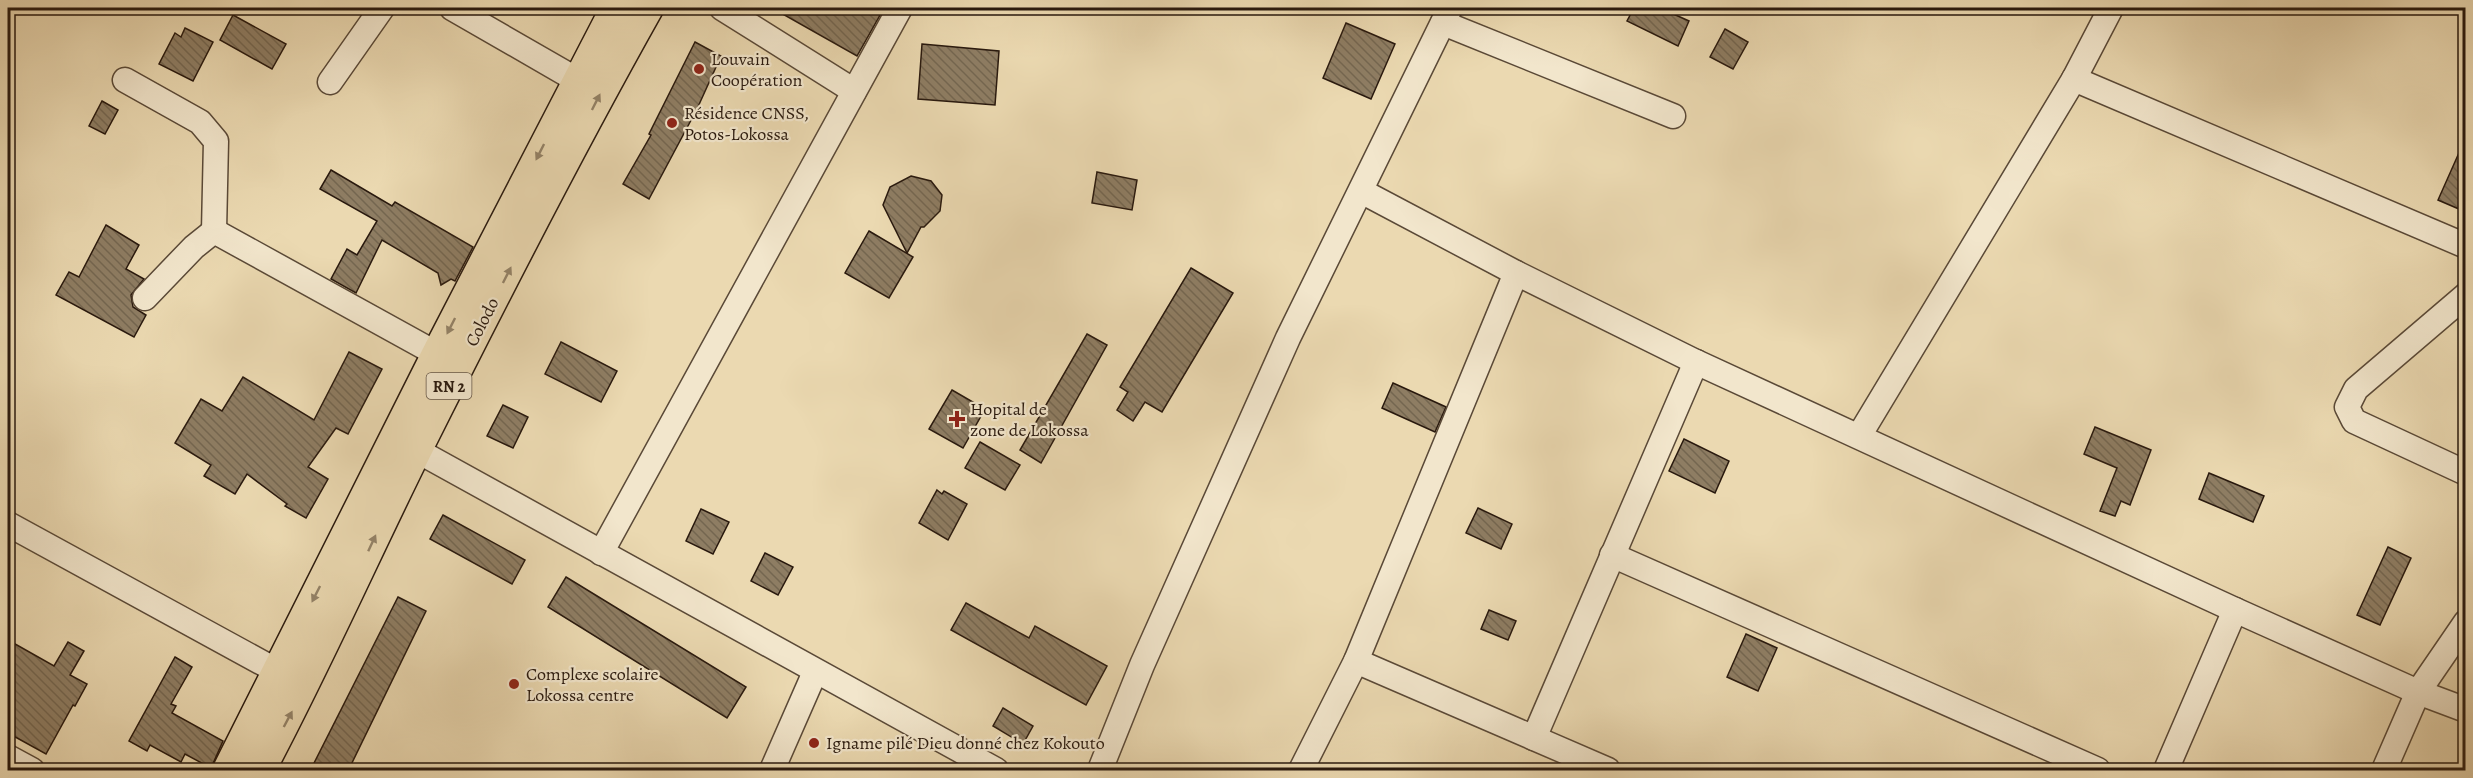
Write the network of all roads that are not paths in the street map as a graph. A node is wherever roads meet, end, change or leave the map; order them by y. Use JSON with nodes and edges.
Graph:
{"nodes":[{"id":1,"x":382,"y":8,"type":"edge"},
{"id":2,"x":452,"y":8,"type":"edge"},
{"id":3,"x":616,"y":8,"type":"edge"},
{"id":4,"x":648,"y":8,"type":"edge"},
{"id":5,"x":722,"y":8,"type":"edge"},
{"id":6,"x":900,"y":8,"type":"edge"},
{"id":7,"x":2111,"y":8,"type":"edge"},
{"id":8,"x":1446,"y":15,"type":"edge"},
{"id":9,"x":2074,"y":79,"type":"junction"},
{"id":10,"x":125,"y":80,"type":"dead end"},
{"id":11,"x":577,"y":80,"type":"junction"},
{"id":12,"x":330,"y":82,"type":"dead end"},
{"id":13,"x":854,"y":91,"type":"junction"},
{"id":14,"x":1673,"y":116,"type":"dead end"},
{"id":15,"x":1361,"y":191,"type":"junction"},
{"id":16,"x":214,"y":231,"type":"junction"},
{"id":17,"x":2466,"y":246,"type":"edge"},
{"id":18,"x":1516,"y":273,"type":"junction"},
{"id":19,"x":2466,"y":295,"type":"edge"},
{"id":20,"x":145,"y":298,"type":"dead end"},
{"id":21,"x":437,"y":354,"type":"junction"},
{"id":22,"x":1695,"y":362,"type":"junction"},
{"id":23,"x":1859,"y":436,"type":"junction"},
{"id":24,"x":416,"y":450,"type":"junction"},
{"id":25,"x":2466,"y":473,"type":"edge"},
{"id":26,"x":8,"y":524,"type":"edge"},
{"id":27,"x":601,"y":553,"type":"junction"},
{"id":28,"x":1612,"y":555,"type":"junction"},
{"id":29,"x":2235,"y":610,"type":"junction"},
{"id":30,"x":2466,"y":622,"type":"edge"},
{"id":31,"x":1356,"y":661,"type":"junction"},
{"id":32,"x":278,"y":671,"type":"junction"},
{"id":33,"x":815,"y":672,"type":"junction"},
{"id":34,"x":2418,"y":692,"type":"junction"},
{"id":35,"x":2466,"y":710,"type":"edge"},
{"id":36,"x":1534,"y":738,"type":"junction"},
{"id":37,"x":8,"y":757,"type":"edge"},
{"id":38,"x":994,"y":770,"type":"edge"},
{"id":39,"x":32,"y":771,"type":"edge"},
{"id":40,"x":228,"y":771,"type":"edge"},
{"id":41,"x":260,"y":771,"type":"edge"},
{"id":42,"x":772,"y":771,"type":"edge"},
{"id":43,"x":1100,"y":771,"type":"edge"},
{"id":44,"x":1301,"y":771,"type":"edge"},
{"id":45,"x":1608,"y":771,"type":"edge"},
{"id":46,"x":2098,"y":771,"type":"edge"},
{"id":47,"x":2166,"y":771,"type":"edge"},
{"id":48,"x":2384,"y":771,"type":"edge"}],
"edges":[{"from":1,"to":12,"type":"street"},
{"from":2,"to":11,"type":"street"},
{"from":3,"to":11,"type":"main road","name":"Colodo","number":"RN 2"},
{"from":24,"to":4,"type":"main road","name":"Colodo","number":"RN 2","one_way":true},
{"from":5,"to":13,"type":"street"},
{"from":6,"to":13,"type":"street"},
{"from":7,"to":9,"type":"street"},
{"from":8,"to":14,"type":"street"},
{"from":8,"to":15,"type":"street"},
{"from":9,"to":17,"type":"street"},
{"from":9,"to":23,"type":"street"},
{"from":10,"to":16,"type":"street"},
{"from":11,"to":21,"type":"main road","name":"Colodo","number":"RN 2","one_way":true},
{"from":13,"to":27,"type":"street"},
{"from":15,"to":18,"type":"street"},
{"from":15,"to":43,"type":"street"},
{"from":16,"to":20,"type":"street"},
{"from":16,"to":21,"type":"street"},
{"from":18,"to":22,"type":"street"},
{"from":18,"to":31,"type":"street"},
{"from":19,"to":25,"type":"street"},
{"from":21,"to":32,"type":"main road","name":"Colodo","number":"RN 2","one_way":true},
{"from":22,"to":23,"type":"street"},
{"from":22,"to":28,"type":"street"},
{"from":23,"to":29,"type":"street"},
{"from":24,"to":27,"type":"street"},
{"from":41,"to":24,"type":"main road","name":"Colodo","number":"RN 2","one_way":true},
{"from":26,"to":32,"type":"street"},
{"from":27,"to":33,"type":"street"},
{"from":28,"to":36,"type":"street"},
{"from":28,"to":46,"type":"street"},
{"from":29,"to":34,"type":"street"},
{"from":29,"to":47,"type":"street"},
{"from":30,"to":34,"type":"street"},
{"from":31,"to":36,"type":"street"},
{"from":31,"to":44,"type":"street"},
{"from":32,"to":40,"type":"main road","name":"Colodo","number":"RN 2"},
{"from":33,"to":38,"type":"street"},
{"from":33,"to":42,"type":"street"},
{"from":34,"to":35,"type":"street"},
{"from":34,"to":48,"type":"street"},
{"from":36,"to":45,"type":"street"},
{"from":37,"to":39,"type":"street"}]}
